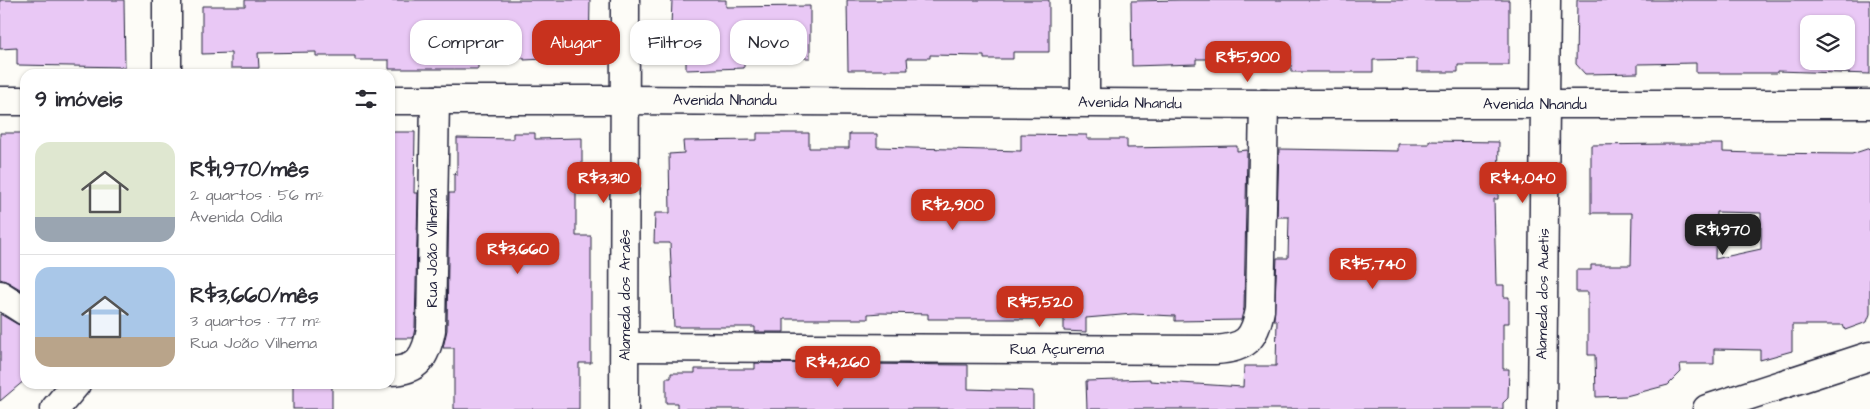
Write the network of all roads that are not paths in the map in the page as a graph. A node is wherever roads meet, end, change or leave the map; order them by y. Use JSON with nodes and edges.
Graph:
{"nodes":[{"id":1,"x":167,"y":0,"type":"edge"},
{"id":2,"x":625,"y":0,"type":"edge"},
{"id":3,"x":1085,"y":0,"type":"edge"},
{"id":4,"x":1546,"y":0,"type":"edge"},
{"id":5,"x":167,"y":69,"type":"edge"},
{"id":6,"x":395,"y":100,"type":"edge"},
{"id":7,"x":435,"y":100,"type":"junction"},
{"id":8,"x":625,"y":100,"type":"junction"},
{"id":9,"x":0,"y":101,"type":"edge"},
{"id":10,"x":20,"y":102,"type":"edge"},
{"id":11,"x":1085,"y":102,"type":"junction"},
{"id":12,"x":1264,"y":104,"type":"junction"},
{"id":13,"x":1545,"y":104,"type":"junction"},
{"id":14,"x":1870,"y":104,"type":"edge"},
{"id":15,"x":0,"y":295,"type":"edge"},
{"id":16,"x":20,"y":309,"type":"edge"},
{"id":17,"x":625,"y":348,"type":"junction"},
{"id":18,"x":1870,"y":356,"type":"edge"},
{"id":19,"x":395,"y":370,"type":"edge"},
{"id":20,"x":72,"y":389,"type":"edge"},
{"id":21,"x":54,"y":409,"type":"edge"},
{"id":22,"x":624,"y":409,"type":"edge"},
{"id":23,"x":1542,"y":409,"type":"edge"},
{"id":24,"x":1707,"y":409,"type":"edge"}],
"edges":[{"from":1,"to":5,"type":"street"},
{"from":2,"to":8,"type":"street","name":"Alameda dos Araês"},
{"from":3,"to":11,"type":"street"},
{"from":4,"to":13,"type":"street","name":"Alameda dos Auetis"},
{"from":6,"to":7,"type":"street","name":"Avenida Nhandu"},
{"from":7,"to":8,"type":"street","name":"Avenida Nhandu"},
{"from":7,"to":19,"type":"street","name":"Rua João Vilhema"},
{"from":8,"to":11,"type":"street","name":"Avenida Nhandu"},
{"from":8,"to":17,"type":"street","name":"Alameda dos Araês"},
{"from":9,"to":10,"type":"street"},
{"from":11,"to":12,"type":"street","name":"Avenida Nhandu"},
{"from":12,"to":13,"type":"street","name":"Avenida Nhandu"},
{"from":12,"to":17,"type":"street","name":"Rua Açurema"},
{"from":13,"to":14,"type":"street","name":"Avenida Nhandu"},
{"from":13,"to":23,"type":"street","name":"Alameda dos Auetis"},
{"from":15,"to":16,"type":"street"},
{"from":17,"to":22,"type":"street","name":"Alameda dos Araês"},
{"from":18,"to":24,"type":"street"},
{"from":20,"to":21,"type":"street"}]}
